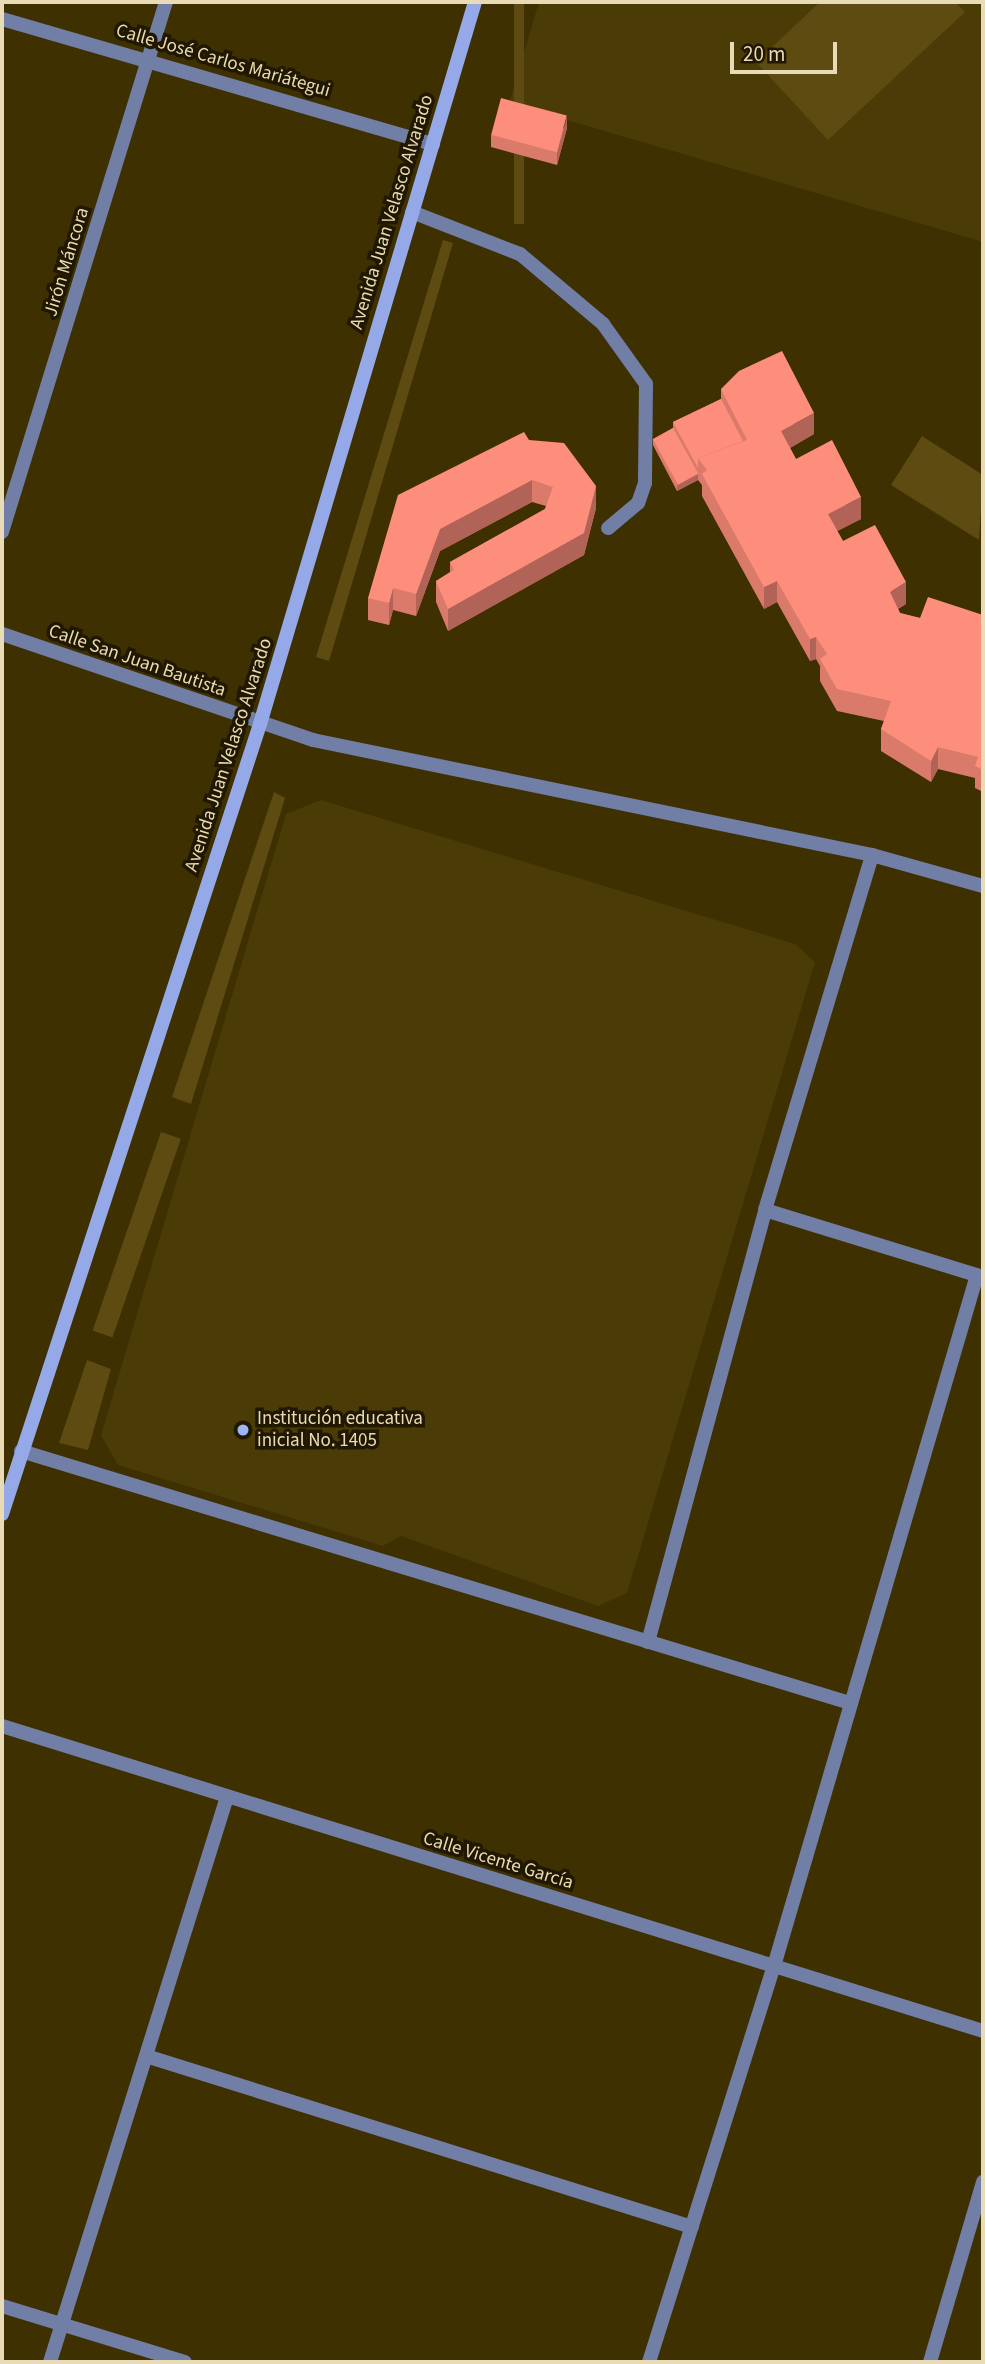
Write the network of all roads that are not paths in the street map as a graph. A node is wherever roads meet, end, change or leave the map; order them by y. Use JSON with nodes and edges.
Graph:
{"nodes":[{"id":1,"x":166,"y":2,"type":"edge"},
{"id":2,"x":475,"y":2,"type":"edge"},
{"id":3,"x":2,"y":19,"type":"edge"},
{"id":4,"x":151,"y":59,"type":"junction"},
{"id":5,"x":433,"y":144,"type":"junction"},
{"id":6,"x":412,"y":212,"type":"junction"},
{"id":7,"x":608,"y":528,"type":"dead end"},
{"id":8,"x":2,"y":532,"type":"edge"},
{"id":9,"x":2,"y":634,"type":"edge"},
{"id":10,"x":260,"y":724,"type":"junction"},
{"id":11,"x":872,"y":855,"type":"junction"},
{"id":12,"x":983,"y":886,"type":"edge"},
{"id":13,"x":765,"y":1210,"type":"junction"},
{"id":14,"x":980,"y":1276,"type":"edge"},
{"id":15,"x":21,"y":1451,"type":"junction"},
{"id":16,"x":2,"y":1514,"type":"edge"},
{"id":17,"x":648,"y":1642,"type":"junction"},
{"id":18,"x":850,"y":1703,"type":"junction"},
{"id":19,"x":2,"y":1726,"type":"edge"},
{"id":20,"x":227,"y":1797,"type":"junction"},
{"id":21,"x":774,"y":1966,"type":"junction"},
{"id":22,"x":983,"y":2031,"type":"edge"},
{"id":23,"x":146,"y":2056,"type":"junction"},
{"id":24,"x":983,"y":2182,"type":"edge"},
{"id":25,"x":692,"y":2227,"type":"junction"},
{"id":26,"x":2,"y":2306,"type":"edge"},
{"id":27,"x":62,"y":2325,"type":"junction"},
{"id":28,"x":50,"y":2362,"type":"edge"},
{"id":29,"x":185,"y":2362,"type":"edge"},
{"id":30,"x":649,"y":2362,"type":"edge"},
{"id":31,"x":929,"y":2362,"type":"edge"}],
"edges":[{"from":1,"to":4,"type":"street","name":"Jirón Máncora"},
{"from":2,"to":5,"type":"street","name":"Avenida Juan Velasco Alvarado"},
{"from":3,"to":4,"type":"street","name":"Calle José Carlos Mariátegui"},
{"from":4,"to":5,"type":"street","name":"Calle José Carlos Mariátegui"},
{"from":4,"to":8,"type":"street","name":"Jirón Máncora"},
{"from":5,"to":6,"type":"street","name":"Avenida Juan Velasco Alvarado"},
{"from":6,"to":7,"type":"street"},
{"from":6,"to":10,"type":"street","name":"Avenida Juan Velasco Alvarado"},
{"from":9,"to":10,"type":"street","name":"Calle San Juan Bautista"},
{"from":10,"to":11,"type":"street","name":"Calle San Juan Bautista"},
{"from":10,"to":15,"type":"street","name":"Avenida Juan Velasco Alvarado"},
{"from":11,"to":12,"type":"street","name":"Calle San Juan Bautista"},
{"from":11,"to":13,"type":"street"},
{"from":13,"to":14,"type":"street"},
{"from":13,"to":17,"type":"street"},
{"from":14,"to":18,"type":"street"},
{"from":15,"to":16,"type":"street","name":"Avenida Juan Velasco Alvarado"},
{"from":15,"to":17,"type":"street"},
{"from":17,"to":18,"type":"street"},
{"from":18,"to":21,"type":"street"},
{"from":19,"to":20,"type":"street","name":"Calle Vicente García"},
{"from":20,"to":21,"type":"street","name":"Calle Vicente García"},
{"from":20,"to":23,"type":"street"},
{"from":21,"to":22,"type":"street","name":"Calle Vicente García"},
{"from":21,"to":25,"type":"street"},
{"from":23,"to":25,"type":"street"},
{"from":23,"to":27,"type":"street"},
{"from":24,"to":31,"type":"street"},
{"from":25,"to":30,"type":"street"},
{"from":26,"to":27,"type":"street"},
{"from":27,"to":28,"type":"street"},
{"from":27,"to":29,"type":"street"}]}
